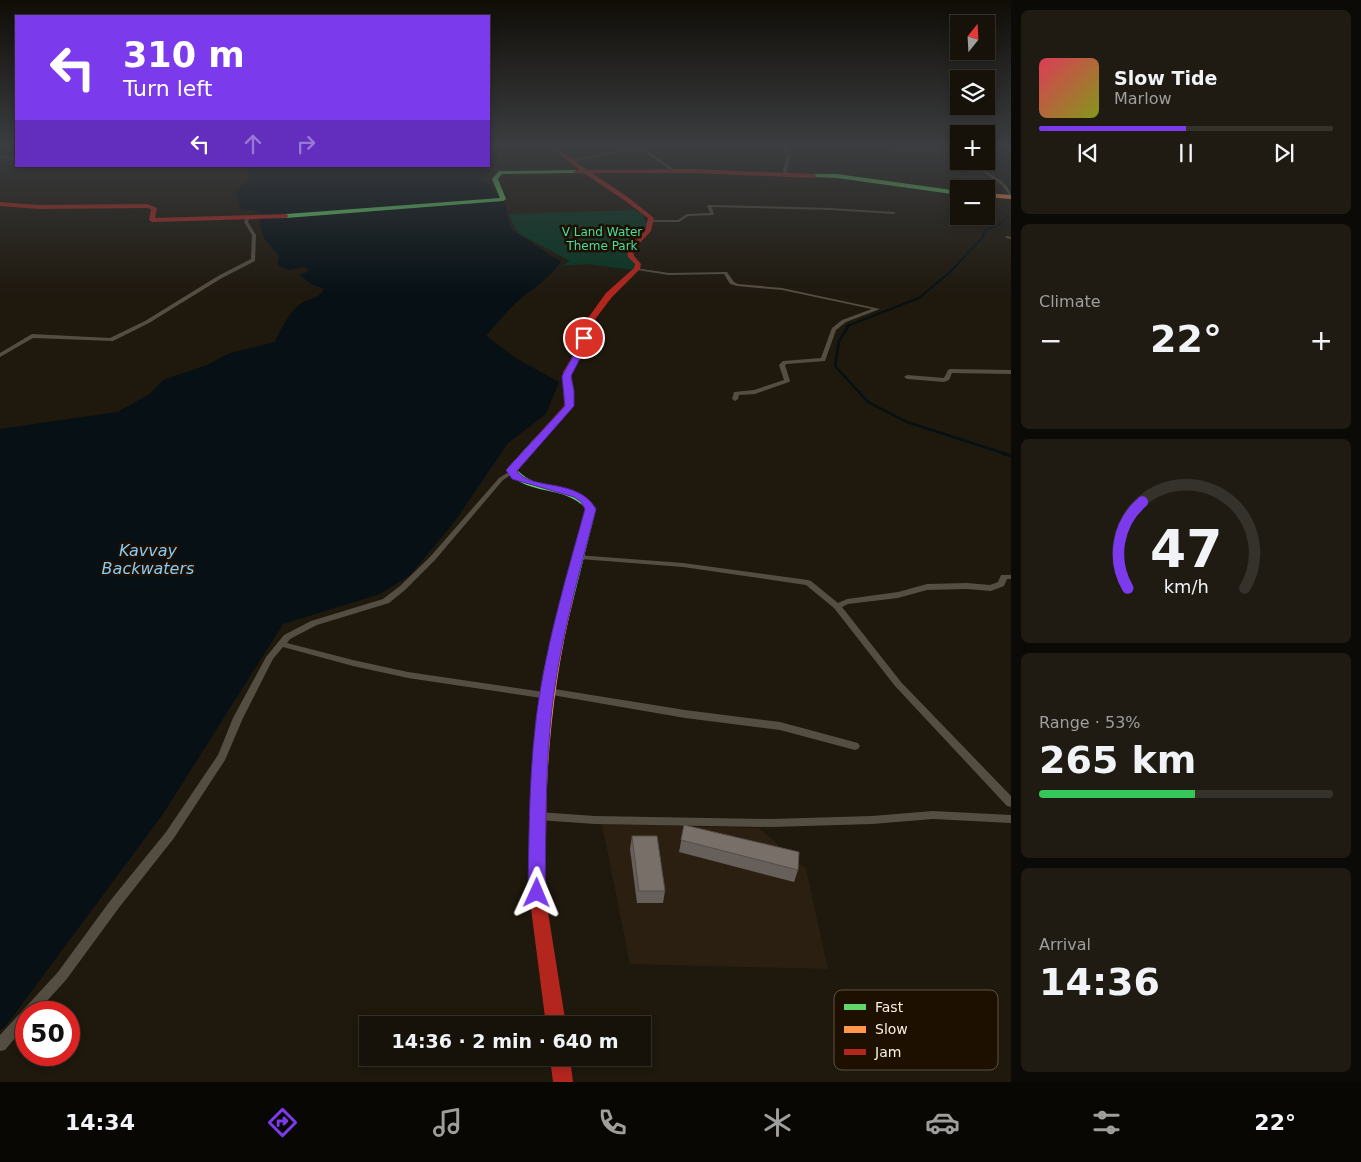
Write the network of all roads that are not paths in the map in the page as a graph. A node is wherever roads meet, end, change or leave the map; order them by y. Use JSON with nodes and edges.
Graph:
{"nodes":[{"id":1,"x":501,"y":195,"type":"edge"},
{"id":2,"x":621,"y":195,"type":"edge"},
{"id":3,"x":995,"y":196,"type":"edge"},
{"id":4,"x":1011,"y":197,"type":"edge"},
{"id":5,"x":0,"y":204,"type":"edge"},
{"id":6,"x":894,"y":213,"type":"dead end"},
{"id":7,"x":247,"y":218,"type":"junction"},
{"id":8,"x":650,"y":221,"type":"junction"},
{"id":9,"x":637,"y":269,"type":"junction"},
{"id":10,"x":0,"y":355,"type":"edge"},
{"id":11,"x":1011,"y":372,"type":"edge"},
{"id":12,"x":907,"y":377,"type":"dead end"},
{"id":13,"x":735,"y":399,"type":"dead end"},
{"id":14,"x":512,"y":472,"type":"junction"},
{"id":15,"x":580,"y":557,"type":"junction"},
{"id":16,"x":1011,"y":577,"type":"edge"},
{"id":17,"x":837,"y":606,"type":"junction"},
{"id":18,"x":280,"y":644,"type":"junction"},
{"id":19,"x":548,"y":693,"type":"junction"},
{"id":20,"x":855,"y":746,"type":"dead end"},
{"id":21,"x":1011,"y":803,"type":"edge"},
{"id":22,"x":538,"y":816,"type":"junction"},
{"id":23,"x":1011,"y":819,"type":"edge"},
{"id":24,"x":39,"y":1001,"type":"edge"},
{"id":25,"x":555,"y":1016,"type":"edge"},
{"id":26,"x":15,"y":1029,"type":"edge"},
{"id":27,"x":0,"y":1046,"type":"edge"},
{"id":28,"x":561,"y":1066,"type":"edge"},
{"id":29,"x":563,"y":1082,"type":"edge"}],
"edges":[{"from":1,"to":7,"type":"main road"},
{"from":2,"to":8,"type":"main road"},
{"from":3,"to":4,"type":"main road"},
{"from":5,"to":7,"type":"main road"},
{"from":6,"to":8,"type":"street"},
{"from":7,"to":10,"type":"street"},
{"from":8,"to":9,"type":"main road"},
{"from":9,"to":13,"type":"street"},
{"from":9,"to":14,"type":"main road"},
{"from":11,"to":12,"type":"street"},
{"from":14,"to":15,"type":"main road"},
{"from":14,"to":18,"type":"street"},
{"from":15,"to":17,"type":"street"},
{"from":15,"to":19,"type":"main road"},
{"from":16,"to":17,"type":"street"},
{"from":17,"to":21,"type":"street"},
{"from":18,"to":19,"type":"street"},
{"from":18,"to":24,"type":"street"},
{"from":19,"to":20,"type":"street"},
{"from":19,"to":22,"type":"main road"},
{"from":22,"to":23,"type":"street"},
{"from":22,"to":25,"type":"main road"},
{"from":26,"to":27,"type":"street"},
{"from":28,"to":29,"type":"main road"}]}
